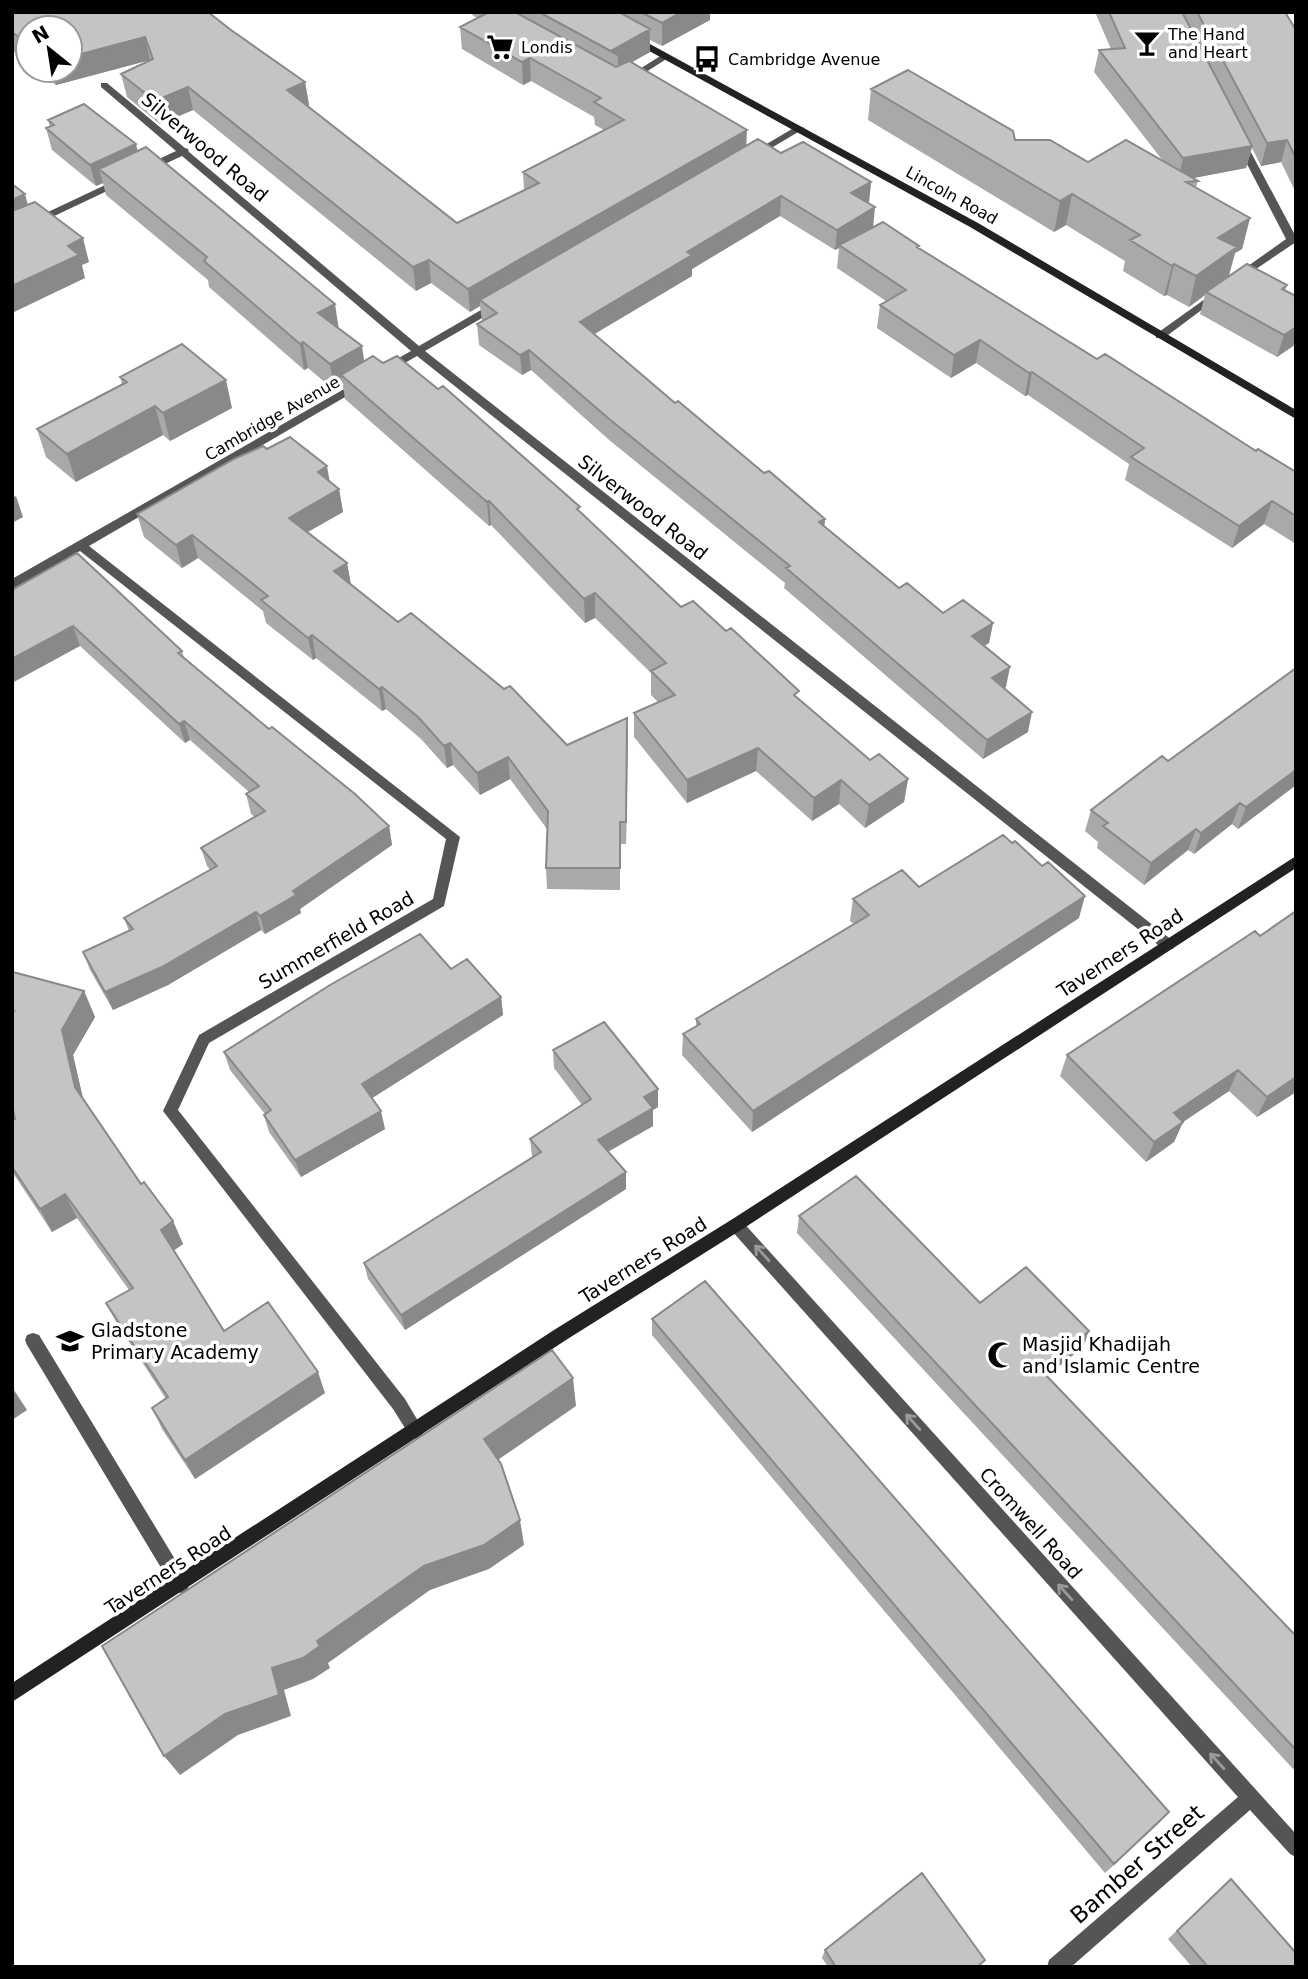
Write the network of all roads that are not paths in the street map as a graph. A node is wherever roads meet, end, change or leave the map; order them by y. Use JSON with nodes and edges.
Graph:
{"nodes":[{"id":1,"x":621,"y":31,"type":"edge"},
{"id":2,"x":665,"y":56,"type":"junction"},
{"id":3,"x":104,"y":85,"type":"dead end"},
{"id":4,"x":618,"y":85,"type":"edge"},
{"id":5,"x":800,"y":128,"type":"junction"},
{"id":6,"x":1235,"y":132,"type":"edge"},
{"id":7,"x":185,"y":151,"type":"junction"},
{"id":8,"x":740,"y":163,"type":"edge"},
{"id":9,"x":12,"y":233,"type":"edge"},
{"id":10,"x":513,"y":295,"type":"edge"},
{"id":11,"x":1160,"y":335,"type":"junction"},
{"id":12,"x":418,"y":351,"type":"junction"},
{"id":13,"x":382,"y":372,"type":"edge"},
{"id":14,"x":370,"y":379,"type":"edge"},
{"id":15,"x":1296,"y":415,"type":"edge"},
{"id":16,"x":81,"y":546,"type":"junction"},
{"id":17,"x":12,"y":585,"type":"edge"},
{"id":18,"x":1296,"y":861,"type":"edge"},
{"id":19,"x":1168,"y":945,"type":"junction"},
{"id":20,"x":736,"y":1225,"type":"junction"},
{"id":21,"x":33,"y":1340,"type":"dead end"},
{"id":22,"x":416,"y":1431,"type":"junction"},
{"id":23,"x":181,"y":1585,"type":"junction"},
{"id":24,"x":12,"y":1693,"type":"edge"},
{"id":25,"x":1250,"y":1798,"type":"junction"},
{"id":26,"x":1296,"y":1848,"type":"edge"},
{"id":27,"x":1056,"y":1967,"type":"edge"}],
"edges":[{"from":1,"to":2,"type":"street","name":"Lincoln Road"},
{"from":2,"to":4,"type":"street"},
{"from":2,"to":5,"type":"street","name":"Lincoln Road"},
{"from":3,"to":7,"type":"street","name":"Silverwood Road"},
{"from":5,"to":8,"type":"street"},
{"from":5,"to":11,"type":"street","name":"Lincoln Road"},
{"from":6,"to":11,"type":"street"},
{"from":7,"to":9,"type":"street"},
{"from":7,"to":12,"type":"street","name":"Silverwood Road"},
{"from":10,"to":12,"type":"street"},
{"from":11,"to":15,"type":"street","name":"Lincoln Road"},
{"from":12,"to":13,"type":"street"},
{"from":12,"to":19,"type":"street","name":"Silverwood Road"},
{"from":14,"to":16,"type":"street","name":"Cambridge Avenue"},
{"from":16,"to":17,"type":"street","name":"Cambridge Avenue"},
{"from":16,"to":22,"type":"street","name":"Summerfield Road"},
{"from":18,"to":19,"type":"street","name":"Taverners Road"},
{"from":19,"to":20,"type":"street","name":"Taverners Road"},
{"from":20,"to":22,"type":"street","name":"Taverners Road"},
{"from":25,"to":20,"type":"street","name":"Cromwell Road","one_way":true},
{"from":21,"to":23,"type":"street"},
{"from":22,"to":23,"type":"street","name":"Taverners Road"},
{"from":23,"to":24,"type":"street","name":"Taverners Road"},
{"from":25,"to":26,"type":"street","name":"Cromwell Road"},
{"from":25,"to":27,"type":"street","name":"Bamber Street"}]}
